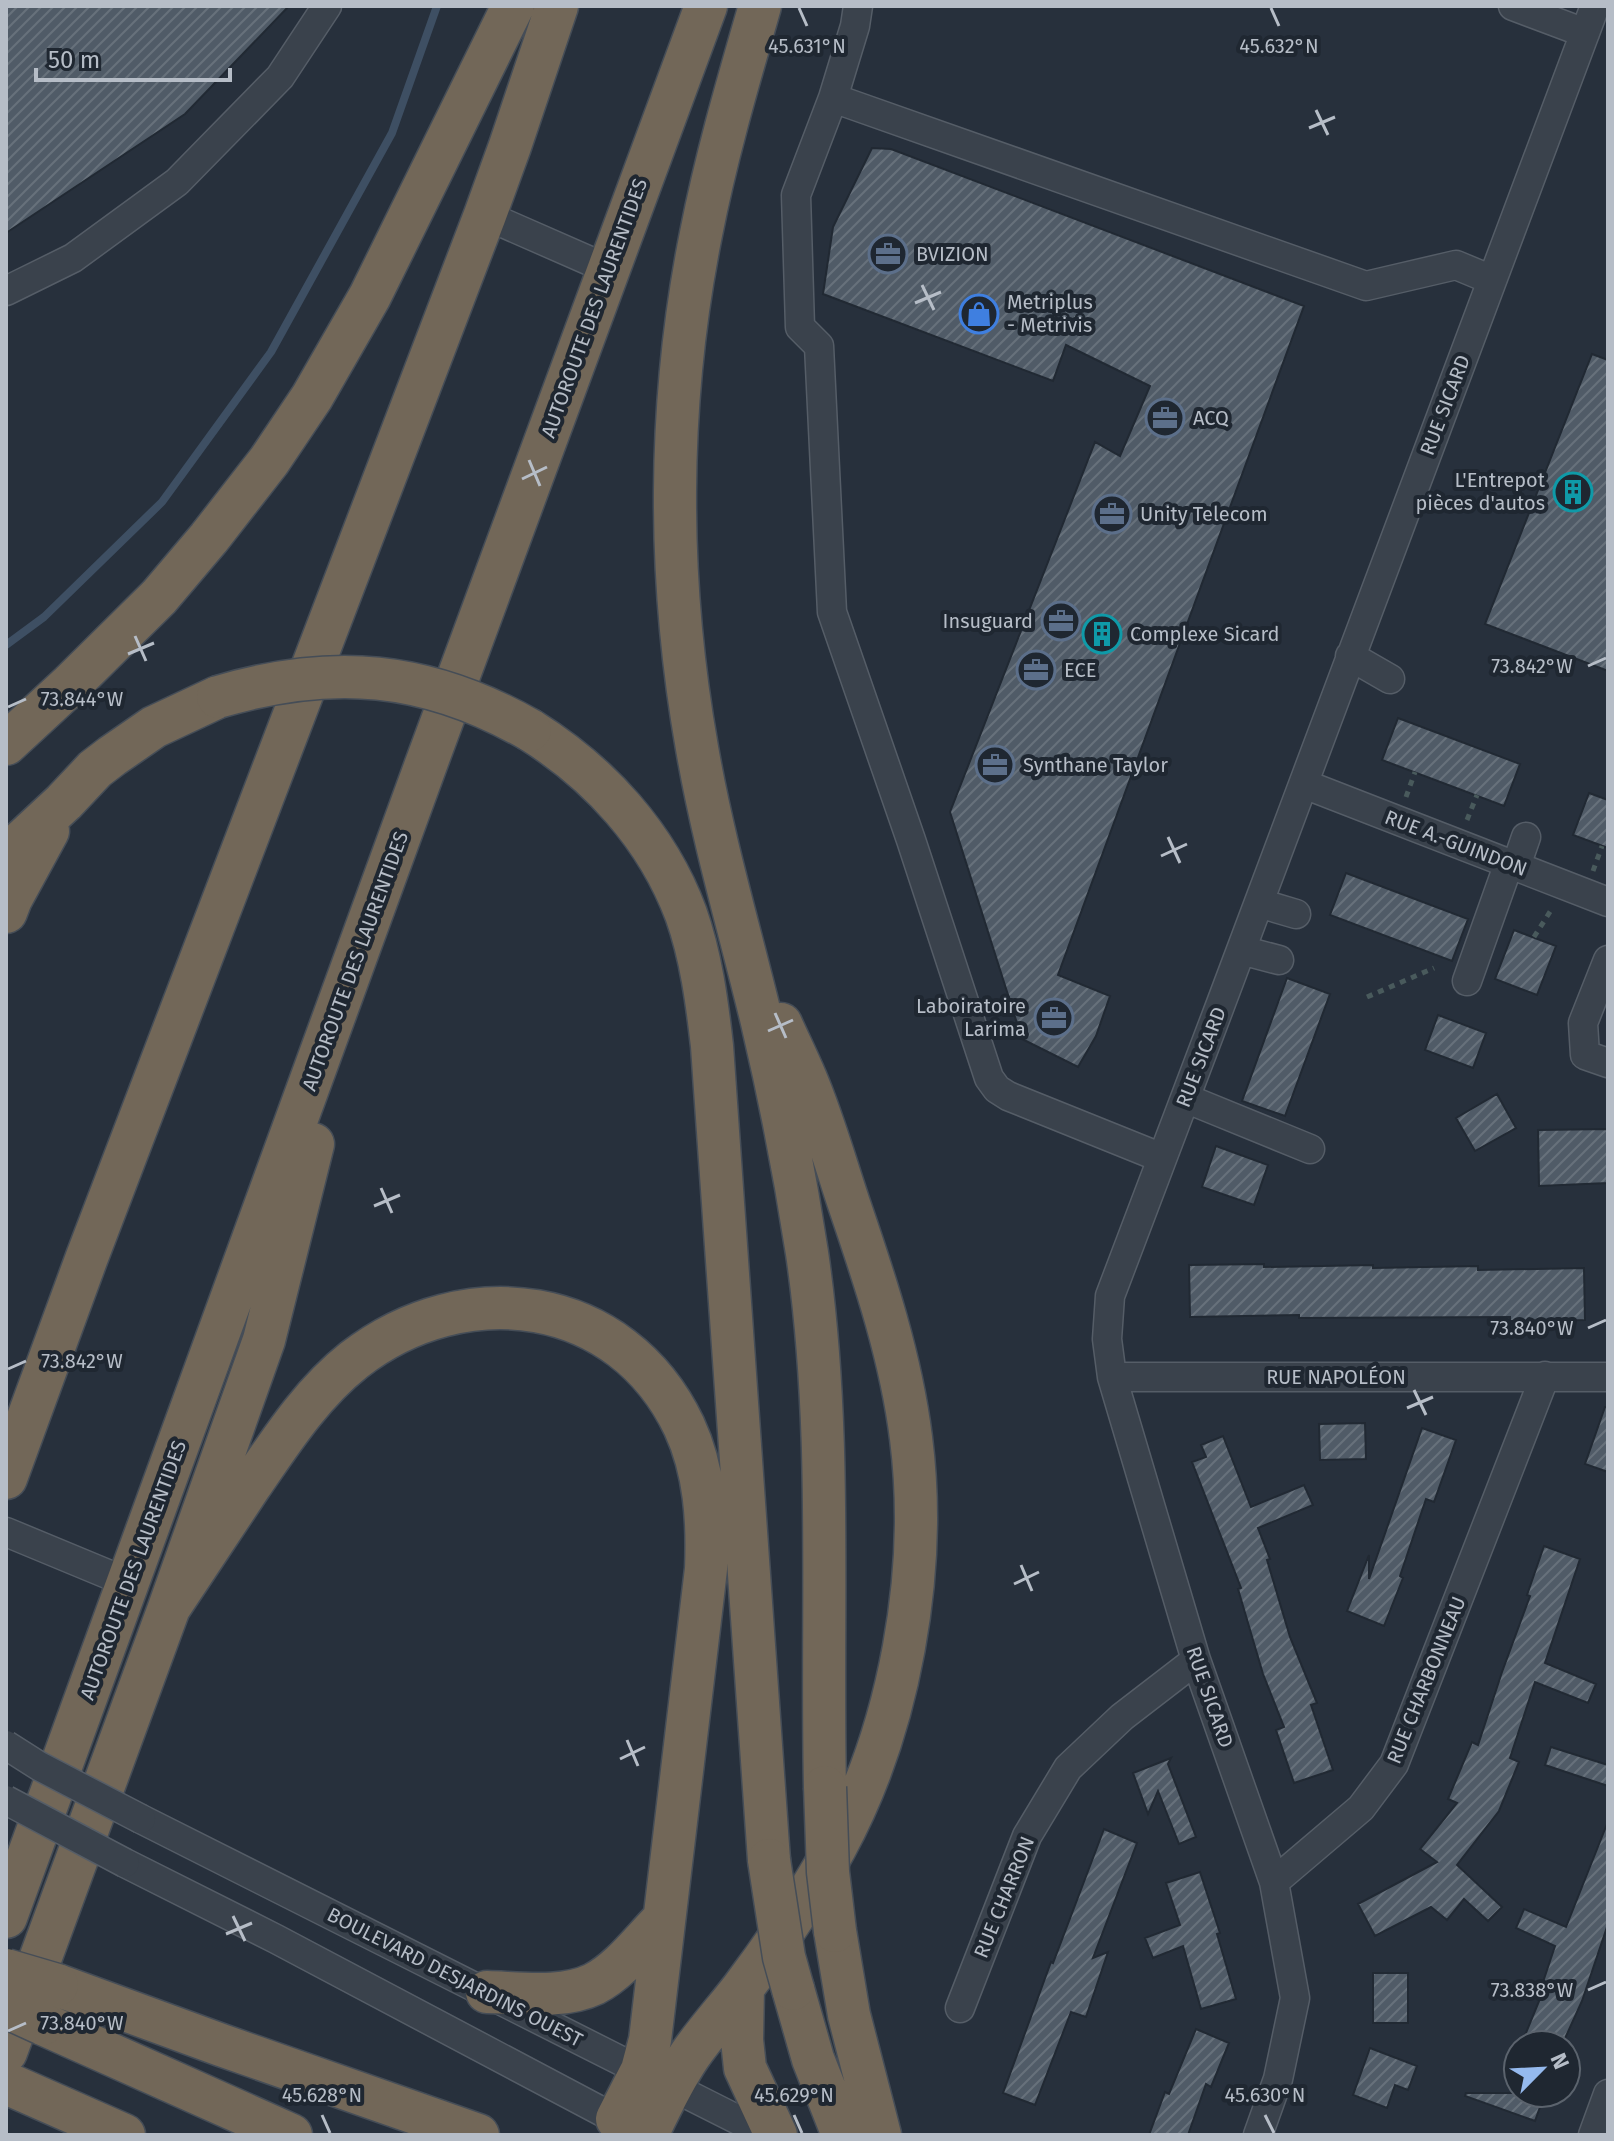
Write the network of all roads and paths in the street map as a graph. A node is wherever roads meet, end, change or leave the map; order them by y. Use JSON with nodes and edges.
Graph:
{"nodes":[{"id":1,"x":327,"y":6,"type":"edge"},
{"id":2,"x":513,"y":6,"type":"edge"},
{"id":3,"x":557,"y":6,"type":"edge"},
{"id":4,"x":706,"y":6,"type":"edge"},
{"id":5,"x":760,"y":6,"type":"edge"},
{"id":6,"x":858,"y":6,"type":"edge"},
{"id":7,"x":1513,"y":6,"type":"edge"},
{"id":8,"x":1595,"y":6,"type":"edge"},
{"id":9,"x":1546,"y":12,"type":"edge"},
{"id":10,"x":1585,"y":33,"type":"junction"},
{"id":11,"x":833,"y":98,"type":"junction"},
{"id":12,"x":485,"y":215,"type":"junction"},
{"id":13,"x":608,"y":269,"type":"junction"},
{"id":14,"x":1492,"y":280,"type":"junction"},
{"id":15,"x":6,"y":291,"type":"edge"},
{"id":16,"x":1350,"y":656,"type":"junction"},
{"id":17,"x":1390,"y":679,"type":"dead end"},
{"id":18,"x":6,"y":744,"type":"edge"},
{"id":19,"x":1304,"y":784,"type":"junction"},
{"id":20,"x":64,"y":802,"type":"junction"},
{"id":21,"x":1526,"y":837,"type":"dead end"},
{"id":22,"x":6,"y":856,"type":"edge"},
{"id":23,"x":1513,"y":865,"type":"junction"},
{"id":24,"x":1566,"y":886,"type":"junction"},
{"id":25,"x":1608,"y":902,"type":"edge"},
{"id":26,"x":1259,"y":903,"type":"junction"},
{"id":27,"x":6,"y":912,"type":"edge"},
{"id":28,"x":1296,"y":914,"type":"dead end"},
{"id":29,"x":737,"y":926,"type":"junction"},
{"id":30,"x":367,"y":929,"type":"junction"},
{"id":31,"x":1534,"y":937,"type":"dead end"},
{"id":32,"x":1241,"y":950,"type":"junction"},
{"id":33,"x":1279,"y":960,"type":"dead end"},
{"id":34,"x":1608,"y":960,"type":"edge"},
{"id":35,"x":1434,"y":968,"type":"dead end"},
{"id":36,"x":1467,"y":981,"type":"dead end"},
{"id":37,"x":1367,"y":997,"type":"dead end"},
{"id":38,"x":1608,"y":1063,"type":"edge"},
{"id":39,"x":1185,"y":1098,"type":"junction"},
{"id":40,"x":1310,"y":1149,"type":"dead end"},
{"id":41,"x":1162,"y":1158,"type":"junction"},
{"id":42,"x":1545,"y":1376,"type":"junction"},
{"id":43,"x":1112,"y":1377,"type":"junction"},
{"id":44,"x":1608,"y":1377,"type":"edge"},
{"id":45,"x":6,"y":1478,"type":"edge"},
{"id":46,"x":6,"y":1532,"type":"edge"},
{"id":47,"x":129,"y":1583,"type":"junction"},
{"id":48,"x":169,"y":1608,"type":"junction"},
{"id":49,"x":1196,"y":1660,"type":"junction"},
{"id":50,"x":6,"y":1745,"type":"edge"},
{"id":51,"x":6,"y":1800,"type":"edge"},
{"id":52,"x":1274,"y":1882,"type":"junction"},
{"id":53,"x":6,"y":1917,"type":"edge"},
{"id":54,"x":663,"y":1920,"type":"junction"},
{"id":55,"x":6,"y":1970,"type":"edge"},
{"id":56,"x":743,"y":1988,"type":"junction"},
{"id":57,"x":487,"y":1992,"type":"junction"},
{"id":58,"x":960,"y":2008,"type":"dead end"},
{"id":59,"x":24,"y":2016,"type":"edge"},
{"id":60,"x":10,"y":2074,"type":"edge"},
{"id":61,"x":657,"y":2078,"type":"junction"},
{"id":62,"x":1608,"y":2094,"type":"edge"},
{"id":63,"x":835,"y":2117,"type":"edge"},
{"id":64,"x":877,"y":2120,"type":"edge"},
{"id":65,"x":636,"y":2130,"type":"edge"},
{"id":66,"x":124,"y":2135,"type":"edge"},
{"id":67,"x":291,"y":2135,"type":"edge"},
{"id":68,"x":478,"y":2135,"type":"edge"},
{"id":69,"x":768,"y":2135,"type":"edge"},
{"id":70,"x":776,"y":2135,"type":"edge"},
{"id":71,"x":1258,"y":2135,"type":"edge"},
{"id":72,"x":1593,"y":2135,"type":"edge"}],
"edges":[{"from":1,"to":15,"type":"street"},
{"from":2,"to":18,"type":"highway"},
{"from":3,"to":12,"type":"highway"},
{"from":4,"to":13,"type":"highway","name":"AUTOROUTE DES LAURENTIDES"},
{"from":5,"to":29,"type":"highway"},
{"from":6,"to":11,"type":"street"},
{"from":7,"to":9,"type":"street"},
{"from":8,"to":10,"type":"street","name":"RUE SICARD"},
{"from":9,"to":10,"type":"street"},
{"from":10,"to":14,"type":"street","name":"RUE SICARD"},
{"from":11,"to":14,"type":"street"},
{"from":11,"to":41,"type":"street"},
{"from":12,"to":13,"type":"street"},
{"from":12,"to":45,"type":"highway"},
{"from":13,"to":30,"type":"highway","name":"AUTOROUTE DES LAURENTIDES"},
{"from":14,"to":16,"type":"street","name":"RUE SICARD"},
{"from":16,"to":17,"type":"street"},
{"from":16,"to":19,"type":"street","name":"RUE SICARD"},
{"from":19,"to":23,"type":"street","name":"RUE A.-GUINDON"},
{"from":19,"to":26,"type":"street","name":"RUE SICARD"},
{"from":20,"to":22,"type":"highway"},
{"from":20,"to":27,"type":"highway"},
{"from":20,"to":63,"type":"highway","bridge":true},
{"from":21,"to":23,"type":"street"},
{"from":23,"to":24,"type":"street","name":"RUE A.-GUINDON"},
{"from":23,"to":36,"type":"street"},
{"from":24,"to":25,"type":"street","name":"RUE A.-GUINDON"},
{"from":24,"to":31,"type":"path"},
{"from":26,"to":28,"type":"street"},
{"from":26,"to":32,"type":"street","name":"RUE SICARD"},
{"from":29,"to":56,"type":"highway"},
{"from":29,"to":64,"type":"highway","bridge":true},
{"from":30,"to":47,"type":"highway","name":"AUTOROUTE DES LAURENTIDES"},
{"from":30,"to":48,"type":"highway"},
{"from":32,"to":33,"type":"street"},
{"from":32,"to":39,"type":"street","name":"RUE SICARD"},
{"from":34,"to":38,"type":"street"},
{"from":35,"to":37,"type":"path"},
{"from":39,"to":40,"type":"street"},
{"from":39,"to":41,"type":"street","name":"RUE SICARD"},
{"from":41,"to":43,"type":"street","name":"RUE SICARD"},
{"from":42,"to":43,"type":"street","name":"RUE NAPOLÉON"},
{"from":42,"to":44,"type":"street","name":"RUE NAPOLÉON"},
{"from":42,"to":52,"type":"street","name":"RUE CHARBONNEAU"},
{"from":43,"to":49,"type":"street","name":"RUE SICARD"},
{"from":46,"to":47,"type":"street"},
{"from":47,"to":53,"type":"highway","name":"AUTOROUTE DES LAURENTIDES"},
{"from":48,"to":54,"type":"highway"},
{"from":48,"to":60,"type":"highway"},
{"from":49,"to":52,"type":"street","name":"RUE SICARD"},
{"from":49,"to":58,"type":"street","name":"RUE CHARRON"},
{"from":50,"to":57,"type":"street","name":"BOULEVARD DESJARDINS OUEST","bridge":true},
{"from":51,"to":65,"type":"street","bridge":true},
{"from":52,"to":71,"type":"street"},
{"from":54,"to":57,"type":"highway"},
{"from":54,"to":61,"type":"highway"},
{"from":55,"to":68,"type":"highway","bridge":true},
{"from":56,"to":61,"type":"highway"},
{"from":56,"to":70,"type":"highway"},
{"from":57,"to":61,"type":"street","name":"BOULEVARD DESJARDINS OUEST"},
{"from":59,"to":67,"type":"highway"},
{"from":60,"to":66,"type":"highway"},
{"from":61,"to":65,"type":"highway"},
{"from":61,"to":69,"type":"street","name":"BOULEVARD DESJARDINS OUEST"},
{"from":62,"to":72,"type":"street"}]}
